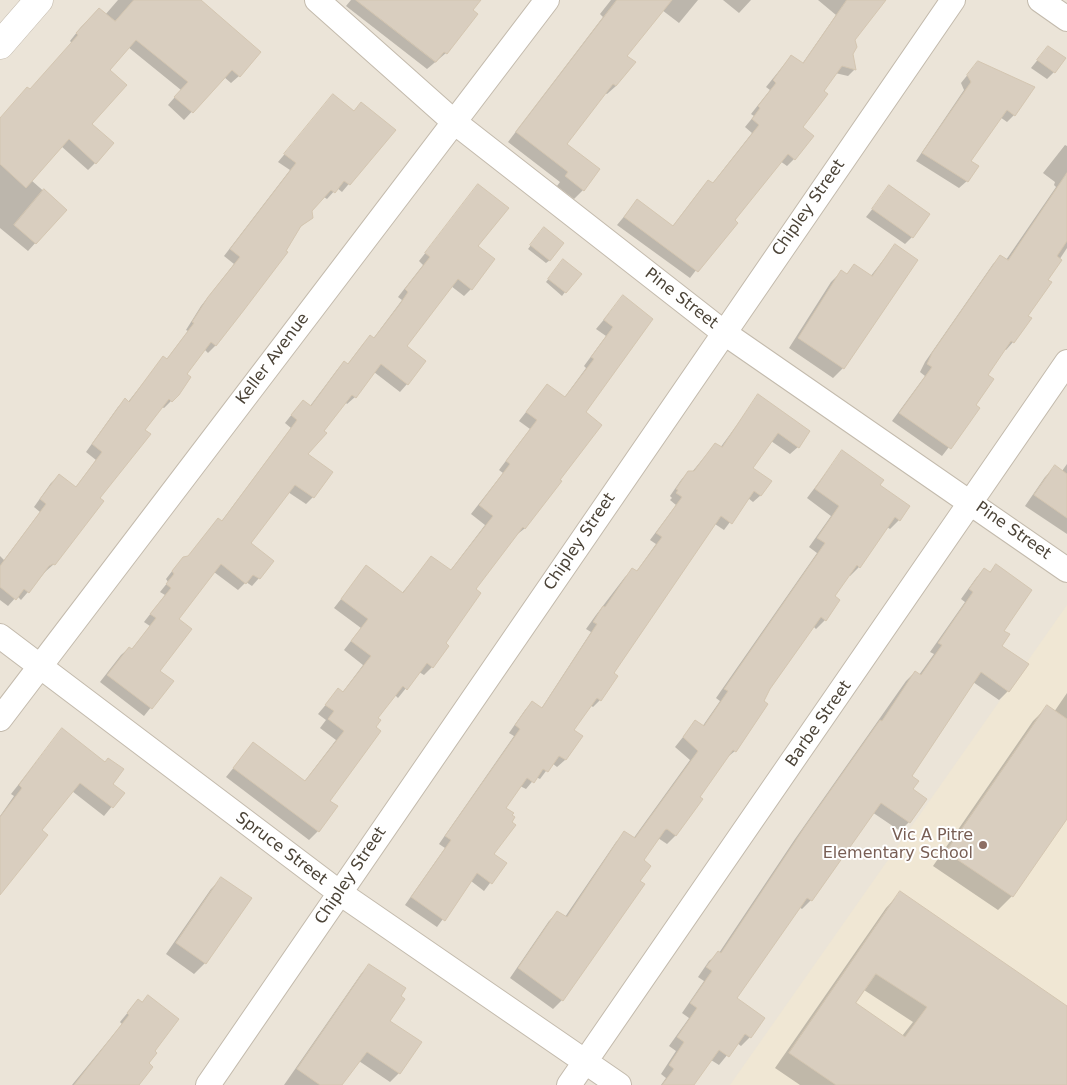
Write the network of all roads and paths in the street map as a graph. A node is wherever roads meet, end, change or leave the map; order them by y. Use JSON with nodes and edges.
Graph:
{"nodes":[{"id":1,"x":39,"y":0,"type":"edge"},
{"id":2,"x":317,"y":0,"type":"edge"},
{"id":3,"x":547,"y":0,"type":"edge"},
{"id":4,"x":953,"y":0,"type":"edge"},
{"id":5,"x":1040,"y":0,"type":"edge"},
{"id":6,"x":1067,"y":19,"type":"edge"},
{"id":7,"x":0,"y":45,"type":"edge"},
{"id":8,"x":453,"y":121,"type":"junction"},
{"id":9,"x":723,"y":332,"type":"junction"},
{"id":10,"x":1067,"y":362,"type":"edge"},
{"id":11,"x":972,"y":502,"type":"junction"},
{"id":12,"x":1067,"y":570,"type":"edge"},
{"id":13,"x":0,"y":636,"type":"edge"},
{"id":14,"x":39,"y":667,"type":"junction"},
{"id":15,"x":0,"y":719,"type":"edge"},
{"id":16,"x":340,"y":893,"type":"junction"},
{"id":17,"x":585,"y":1062,"type":"junction"},
{"id":18,"x":208,"y":1085,"type":"edge"},
{"id":19,"x":569,"y":1085,"type":"edge"},
{"id":20,"x":620,"y":1085,"type":"edge"}],
"edges":[{"from":1,"to":7,"type":"street"},
{"from":2,"to":8,"type":"street","name":"Pine Street"},
{"from":3,"to":8,"type":"street","name":"Keller Avenue"},
{"from":4,"to":9,"type":"street","name":"Chipley Street"},
{"from":5,"to":6,"type":"street"},
{"from":8,"to":9,"type":"street","name":"Pine Street"},
{"from":8,"to":14,"type":"street","name":"Keller Avenue"},
{"from":9,"to":11,"type":"street","name":"Pine Street"},
{"from":9,"to":16,"type":"street","name":"Chipley Street"},
{"from":10,"to":11,"type":"street","name":"Barbe Street"},
{"from":11,"to":12,"type":"street","name":"Pine Street"},
{"from":11,"to":17,"type":"street","name":"Barbe Street"},
{"from":13,"to":14,"type":"street","name":"Spruce Street"},
{"from":14,"to":15,"type":"street","name":"Keller Avenue"},
{"from":14,"to":16,"type":"street","name":"Spruce Street"},
{"from":16,"to":17,"type":"street","name":"Spruce Street"},
{"from":16,"to":18,"type":"street","name":"Chipley Street"},
{"from":17,"to":19,"type":"street","name":"Barbe Street"},
{"from":17,"to":20,"type":"street","name":"Spruce Street"}]}
